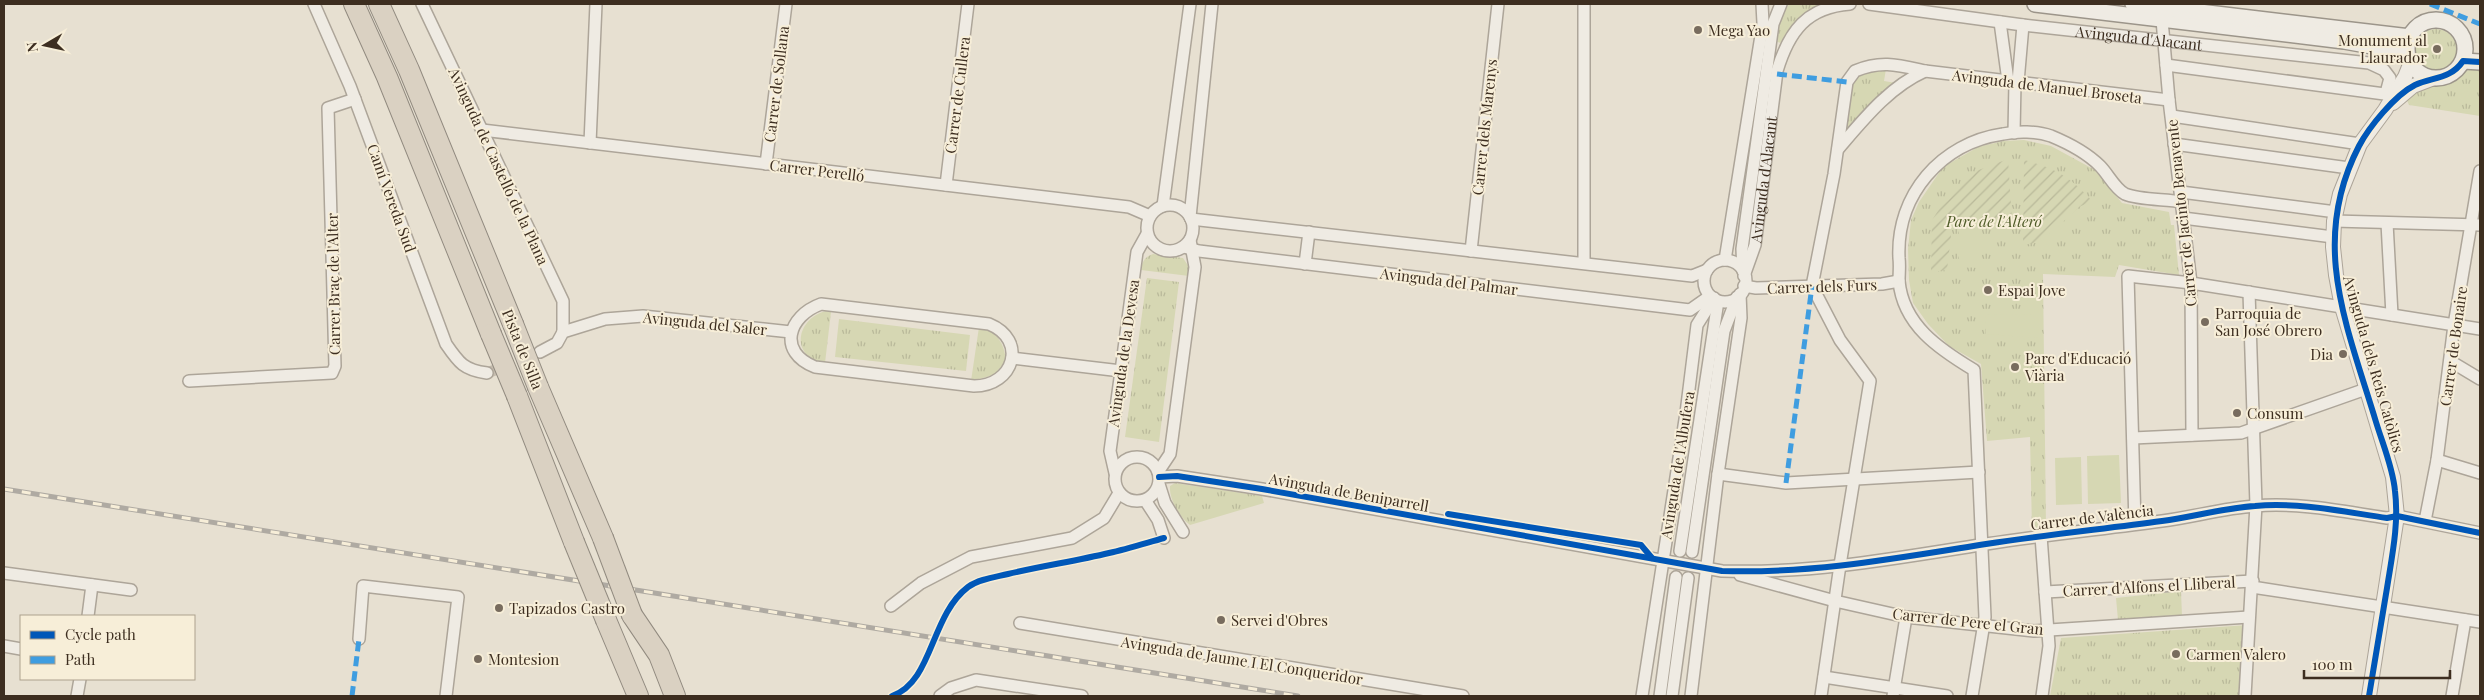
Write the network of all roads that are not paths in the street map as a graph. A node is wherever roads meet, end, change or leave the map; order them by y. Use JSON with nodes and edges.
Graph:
{"nodes":[{"id":1,"x":314,"y":4,"type":"edge"},
{"id":2,"x":354,"y":4,"type":"edge"},
{"id":3,"x":379,"y":4,"type":"edge"},
{"id":4,"x":422,"y":4,"type":"edge"},
{"id":5,"x":596,"y":4,"type":"edge"},
{"id":6,"x":786,"y":4,"type":"edge"},
{"id":7,"x":968,"y":4,"type":"edge"},
{"id":8,"x":1190,"y":4,"type":"edge"},
{"id":9,"x":1212,"y":4,"type":"edge"},
{"id":10,"x":1498,"y":4,"type":"edge"},
{"id":11,"x":1584,"y":4,"type":"edge"},
{"id":12,"x":1762,"y":4,"type":"edge"},
{"id":13,"x":1781,"y":4,"type":"edge"},
{"id":14,"x":1850,"y":4,"type":"edge"},
{"id":15,"x":1868,"y":4,"type":"edge"},
{"id":16,"x":2035,"y":4,"type":"edge"},
{"id":17,"x":2133,"y":4,"type":"edge"},
{"id":18,"x":2162,"y":20,"type":"junction"},
{"id":19,"x":2000,"y":22,"type":"junction"},
{"id":20,"x":2023,"y":25,"type":"junction"},
{"id":21,"x":2410,"y":37,"type":"junction"},
{"id":22,"x":2163,"y":40,"type":"junction"},
{"id":23,"x":2470,"y":53,"type":"edge"},
{"id":24,"x":2410,"y":60,"type":"junction"},
{"id":25,"x":2480,"y":62,"type":"edge"},
{"id":26,"x":2166,"y":65,"type":"junction"},
{"id":27,"x":1925,"y":71,"type":"junction"},
{"id":28,"x":2434,"y":78,"type":"junction"},
{"id":29,"x":2014,"y":82,"type":"junction"},
{"id":30,"x":2390,"y":94,"type":"junction"},
{"id":31,"x":355,"y":100,"type":"junction"},
{"id":32,"x":2169,"y":100,"type":"junction"},
{"id":33,"x":2385,"y":110,"type":"junction"},
{"id":34,"x":2172,"y":116,"type":"junction"},
{"id":35,"x":482,"y":130,"type":"junction"},
{"id":36,"x":2014,"y":133,"type":"junction"},
{"id":37,"x":590,"y":143,"type":"junction"},
{"id":38,"x":2174,"y":144,"type":"junction"},
{"id":39,"x":2360,"y":144,"type":"junction"},
{"id":40,"x":1838,"y":150,"type":"junction"},
{"id":41,"x":766,"y":164,"type":"junction"},
{"id":42,"x":2349,"y":168,"type":"junction"},
{"id":43,"x":2480,"y":171,"type":"edge"},
{"id":44,"x":946,"y":185,"type":"junction"},
{"id":45,"x":2181,"y":197,"type":"junction"},
{"id":46,"x":1163,"y":206,"type":"junction"},
{"id":47,"x":1150,"y":216,"type":"junction"},
{"id":48,"x":2335,"y":217,"type":"junction"},
{"id":49,"x":1191,"y":218,"type":"junction"},
{"id":50,"x":2183,"y":218,"type":"junction"},
{"id":51,"x":2387,"y":223,"type":"junction"},
{"id":52,"x":2475,"y":225,"type":"edge"},
{"id":53,"x":1309,"y":232,"type":"junction"},
{"id":54,"x":1147,"y":234,"type":"junction"},
{"id":55,"x":2333,"y":237,"type":"junction"},
{"id":56,"x":1189,"y":245,"type":"junction"},
{"id":57,"x":1471,"y":251,"type":"junction"},
{"id":58,"x":1725,"y":260,"type":"junction"},
{"id":59,"x":1584,"y":263,"type":"junction"},
{"id":60,"x":1305,"y":264,"type":"junction"},
{"id":61,"x":1707,"y":270,"type":"junction"},
{"id":62,"x":1899,"y":281,"type":"junction"},
{"id":63,"x":2191,"y":283,"type":"junction"},
{"id":64,"x":1742,"y":285,"type":"junction"},
{"id":65,"x":1812,"y":286,"type":"junction"},
{"id":66,"x":2249,"y":292,"type":"junction"},
{"id":67,"x":1714,"y":298,"type":"junction"},
{"id":68,"x":2342,"y":307,"type":"junction"},
{"id":69,"x":2392,"y":315,"type":"junction"},
{"id":70,"x":2454,"y":325,"type":"junction"},
{"id":71,"x":2480,"y":330,"type":"edge"},
{"id":72,"x":563,"y":332,"type":"junction"},
{"id":73,"x":791,"y":332,"type":"junction"},
{"id":74,"x":540,"y":352,"type":"tunnel mouth"},
{"id":75,"x":1012,"y":358,"type":"junction"},
{"id":76,"x":2450,"y":361,"type":"junction"},
{"id":77,"x":1120,"y":371,"type":"junction"},
{"id":78,"x":487,"y":373,"type":"tunnel mouth"},
{"id":79,"x":2480,"y":379,"type":"edge"},
{"id":80,"x":189,"y":381,"type":"dead end"},
{"id":81,"x":2366,"y":389,"type":"junction"},
{"id":82,"x":2253,"y":428,"type":"junction"},
{"id":83,"x":2192,"y":435,"type":"junction"},
{"id":84,"x":2133,"y":438,"type":"junction"},
{"id":85,"x":2438,"y":460,"type":"junction"},
{"id":86,"x":1979,"y":472,"type":"junction"},
{"id":87,"x":1115,"y":473,"type":"junction"},
{"id":88,"x":2480,"y":473,"type":"edge"},
{"id":89,"x":1718,"y":474,"type":"junction"},
{"id":90,"x":1159,"y":478,"type":"junction"},
{"id":91,"x":1854,"y":481,"type":"junction"},
{"id":92,"x":1119,"y":493,"type":"junction"},
{"id":93,"x":1144,"y":500,"type":"junction"},
{"id":94,"x":2256,"y":506,"type":"junction"},
{"id":95,"x":2398,"y":516,"type":"junction"},
{"id":96,"x":2425,"y":521,"type":"junction"},
{"id":97,"x":2135,"y":524,"type":"junction"},
{"id":98,"x":1183,"y":532,"type":"dead end"},
{"id":99,"x":2480,"y":533,"type":"edge"},
{"id":100,"x":2041,"y":536,"type":"junction"},
{"id":101,"x":1164,"y":538,"type":"dead end"},
{"id":102,"x":1982,"y":545,"type":"junction"},
{"id":103,"x":1663,"y":560,"type":"junction"},
{"id":104,"x":1840,"y":565,"type":"junction"},
{"id":105,"x":1706,"y":567,"type":"junction"},
{"id":106,"x":1722,"y":571,"type":"junction"},
{"id":107,"x":4,"y":574,"type":"edge"},
{"id":108,"x":2252,"y":584,"type":"junction"},
{"id":109,"x":92,"y":585,"type":"junction"},
{"id":110,"x":131,"y":590,"type":"dead end"},
{"id":111,"x":2045,"y":592,"type":"junction"},
{"id":112,"x":1835,"y":601,"type":"junction"},
{"id":113,"x":891,"y":606,"type":"dead end"},
{"id":114,"x":2384,"y":606,"type":"junction"},
{"id":115,"x":632,"y":614,"type":"junction"},
{"id":116,"x":88,"y":615,"type":"edge"},
{"id":117,"x":1906,"y":616,"type":"junction"},
{"id":118,"x":2250,"y":618,"type":"junction"},
{"id":119,"x":606,"y":620,"type":"junction"},
{"id":120,"x":2465,"y":620,"type":"junction"},
{"id":121,"x":2480,"y":622,"type":"edge"},
{"id":122,"x":1020,"y":623,"type":"dead end"},
{"id":123,"x":1984,"y":626,"type":"junction"},
{"id":124,"x":2048,"y":630,"type":"junction"},
{"id":125,"x":359,"y":639,"type":"dead end"},
{"id":126,"x":4,"y":646,"type":"edge"},
{"id":127,"x":20,"y":649,"type":"edge"},
{"id":128,"x":1824,"y":678,"type":"junction"},
{"id":129,"x":80,"y":680,"type":"edge"},
{"id":130,"x":1894,"y":693,"type":"edge"},
{"id":131,"x":77,"y":696,"type":"edge"},
{"id":132,"x":446,"y":696,"type":"edge"},
{"id":133,"x":626,"y":696,"type":"edge"},
{"id":134,"x":638,"y":696,"type":"edge"},
{"id":135,"x":663,"y":696,"type":"edge"},
{"id":136,"x":675,"y":696,"type":"edge"},
{"id":137,"x":940,"y":696,"type":"edge"},
{"id":138,"x":1082,"y":696,"type":"edge"},
{"id":139,"x":1463,"y":696,"type":"edge"},
{"id":140,"x":1642,"y":696,"type":"edge"},
{"id":141,"x":1660,"y":696,"type":"edge"},
{"id":142,"x":1672,"y":696,"type":"edge"},
{"id":143,"x":1691,"y":696,"type":"edge"},
{"id":144,"x":1821,"y":696,"type":"edge"},
{"id":145,"x":1947,"y":696,"type":"edge"},
{"id":146,"x":1972,"y":696,"type":"edge"},
{"id":147,"x":2042,"y":696,"type":"edge"},
{"id":148,"x":2245,"y":696,"type":"edge"},
{"id":149,"x":2369,"y":696,"type":"edge"},
{"id":150,"x":2452,"y":696,"type":"edge"}],
"edges":[{"from":1,"to":31,"type":"street","name":"Camí Vereda Sud"},
{"from":2,"to":119,"type":"highway","name":"Pista de Silla","bridge":true},
{"from":3,"to":115,"type":"highway","name":"Pista de Silla","bridge":true},
{"from":4,"to":35,"type":"street","name":"Avinguda de Castelló de la Plana"},
{"from":5,"to":37,"type":"street"},
{"from":6,"to":41,"type":"street","name":"Carrer de Sollana"},
{"from":7,"to":44,"type":"street","name":"Carrer de Cullera"},
{"from":8,"to":46,"type":"street"},
{"from":9,"to":49,"type":"street"},
{"from":10,"to":57,"type":"street","name":"Carrer dels Marenys"},
{"from":11,"to":59,"type":"street"},
{"from":12,"to":58,"type":"street"},
{"from":13,"to":64,"type":"street","name":"Avinguda de l'Albufera"},
{"from":14,"to":64,"type":"street","name":"Avinguda d'Alacant"},
{"from":15,"to":19,"type":"street","name":"Avinguda d'Alacant"},
{"from":16,"to":18,"type":"main road","name":"Avinguda d'Alacant"},
{"from":17,"to":21,"type":"main road"},
{"from":18,"to":22,"type":"street","name":"Carrer de Jacinto Benavente"},
{"from":18,"to":24,"type":"main road","name":"Avinguda d'Alacant"},
{"from":19,"to":20,"type":"street","name":"Avinguda d'Alacant"},
{"from":19,"to":29,"type":"street"},
{"from":20,"to":22,"type":"street","name":"Avinguda d'Alacant"},
{"from":20,"to":29,"type":"street"},
{"from":21,"to":23,"type":"main road"},
{"from":21,"to":24,"type":"main road"},
{"from":22,"to":26,"type":"street","name":"Carrer de Jacinto Benavente"},
{"from":22,"to":30,"type":"street","name":"Avinguda d'Alacant"},
{"from":23,"to":25,"type":"main road"},
{"from":23,"to":28,"type":"main road"},
{"from":24,"to":28,"type":"main road"},
{"from":24,"to":30,"type":"street","name":"Avinguda dels Reis Catòlics"},
{"from":26,"to":30,"type":"street","name":"Avinguda d'Alacant"},
{"from":26,"to":32,"type":"street","name":"Carrer de Jacinto Benavente"},
{"from":27,"to":29,"type":"street","name":"Avinguda de Manuel Broseta"},
{"from":27,"to":40,"type":"street"},
{"from":27,"to":40,"type":"street","name":"Avinguda de Manuel Broseta"},
{"from":28,"to":33,"type":"street","name":"Avinguda dels Reis Catòlics"},
{"from":29,"to":32,"type":"street","name":"Avinguda de Manuel Broseta"},
{"from":29,"to":36,"type":"street"},
{"from":30,"to":33,"type":"street","name":"Avinguda dels Reis Catòlics"},
{"from":31,"to":78,"type":"street","name":"Camí Vereda Sud"},
{"from":31,"to":80,"type":"street","name":"Carrer Braç de l'Alter"},
{"from":32,"to":34,"type":"street","name":"Carrer de Jacinto Benavente"},
{"from":33,"to":39,"type":"street","name":"Avinguda dels Reis Catòlics"},
{"from":34,"to":38,"type":"street","name":"Carrer de Jacinto Benavente"},
{"from":34,"to":39,"type":"street"},
{"from":35,"to":37,"type":"street","name":"Carrer Perelló"},
{"from":35,"to":72,"type":"street","name":"Avinguda de Castelló de la Plana"},
{"from":36,"to":45,"type":"street"},
{"from":36,"to":62,"type":"street"},
{"from":37,"to":41,"type":"street","name":"Carrer Perelló"},
{"from":38,"to":42,"type":"street"},
{"from":38,"to":45,"type":"street","name":"Carrer de Jacinto Benavente"},
{"from":39,"to":42,"type":"street","name":"Avinguda dels Reis Catòlics"},
{"from":40,"to":65,"type":"street","name":"Avinguda de Manuel Broseta"},
{"from":41,"to":44,"type":"street","name":"Carrer Perelló"},
{"from":42,"to":48,"type":"street","name":"Avinguda dels Reis Catòlics"},
{"from":43,"to":52,"type":"street","name":"Carrer de Bonaire"},
{"from":44,"to":47,"type":"street","name":"Carrer Perelló"},
{"from":45,"to":48,"type":"street"},
{"from":45,"to":50,"type":"street","name":"Carrer de Jacinto Benavente"},
{"from":46,"to":47,"type":"street"},
{"from":46,"to":49,"type":"street"},
{"from":47,"to":54,"type":"street"},
{"from":48,"to":51,"type":"street"},
{"from":48,"to":55,"type":"street","name":"Avinguda dels Reis Catòlics"},
{"from":49,"to":53,"type":"street"},
{"from":49,"to":56,"type":"street"},
{"from":50,"to":55,"type":"street"},
{"from":50,"to":63,"type":"street","name":"Carrer de Jacinto Benavente"},
{"from":51,"to":52,"type":"street"},
{"from":51,"to":69,"type":"street"},
{"from":52,"to":70,"type":"street","name":"Carrer de Bonaire"},
{"from":53,"to":57,"type":"street"},
{"from":53,"to":60,"type":"street"},
{"from":54,"to":56,"type":"street"},
{"from":54,"to":77,"type":"street","name":"Avinguda de la Devesa"},
{"from":55,"to":68,"type":"street","name":"Avinguda dels Reis Catòlics"},
{"from":56,"to":60,"type":"street","name":"Avinguda del Palmar"},
{"from":56,"to":90,"type":"street"},
{"from":57,"to":59,"type":"street"},
{"from":58,"to":61,"type":"street"},
{"from":58,"to":64,"type":"street"},
{"from":59,"to":61,"type":"street"},
{"from":60,"to":67,"type":"street","name":"Avinguda del Palmar"},
{"from":61,"to":67,"type":"street"},
{"from":62,"to":65,"type":"street","name":"Carrer dels Furs"},
{"from":62,"to":86,"type":"street"},
{"from":63,"to":66,"type":"street"},
{"from":63,"to":83,"type":"street","name":"Carrer de Jacinto Benavente"},
{"from":63,"to":84,"type":"street"},
{"from":64,"to":65,"type":"street","name":"Carrer dels Furs"},
{"from":64,"to":67,"type":"street"},
{"from":64,"to":67,"type":"street","name":"Avinguda de l'Albufera"},
{"from":64,"to":89,"type":"street","name":"Avinguda de l'Albufera"},
{"from":65,"to":91,"type":"street"},
{"from":66,"to":68,"type":"street"},
{"from":66,"to":82,"type":"street"},
{"from":67,"to":103,"type":"street","name":"Avinguda de l'Albufera"},
{"from":68,"to":69,"type":"street"},
{"from":68,"to":81,"type":"street","name":"Avinguda dels Reis Catòlics"},
{"from":69,"to":70,"type":"street"},
{"from":70,"to":71,"type":"street"},
{"from":70,"to":76,"type":"street","name":"Carrer de Bonaire"},
{"from":72,"to":73,"type":"street","name":"Avinguda del Saler"},
{"from":72,"to":74,"type":"street","name":"Avinguda del Saler"},
{"from":73,"to":75,"type":"street"},
{"from":73,"to":75,"type":"street"},
{"from":75,"to":77,"type":"street"},
{"from":76,"to":79,"type":"street"},
{"from":76,"to":85,"type":"street","name":"Carrer de Bonaire"},
{"from":77,"to":87,"type":"street","name":"Avinguda de la Devesa"},
{"from":81,"to":82,"type":"street"},
{"from":81,"to":95,"type":"street","name":"Avinguda dels Reis Catòlics"},
{"from":82,"to":83,"type":"street"},
{"from":82,"to":94,"type":"street"},
{"from":83,"to":84,"type":"street"},
{"from":84,"to":97,"type":"street"},
{"from":85,"to":88,"type":"street"},
{"from":85,"to":96,"type":"street","name":"Carrer de Bonaire"},
{"from":86,"to":91,"type":"street"},
{"from":86,"to":102,"type":"street"},
{"from":87,"to":90,"type":"street"},
{"from":87,"to":92,"type":"street"},
{"from":89,"to":91,"type":"street"},
{"from":89,"to":105,"type":"street","name":"Avinguda de l'Albufera"},
{"from":90,"to":93,"type":"street"},
{"from":90,"to":98,"type":"street"},
{"from":90,"to":103,"type":"street","name":"Avinguda de Beniparrell"},
{"from":91,"to":104,"type":"street"},
{"from":92,"to":93,"type":"street"},
{"from":92,"to":113,"type":"street"},
{"from":93,"to":101,"type":"street"},
{"from":94,"to":95,"type":"street","name":"Carrer de València"},
{"from":94,"to":97,"type":"street","name":"Carrer de València"},
{"from":94,"to":108,"type":"street"},
{"from":95,"to":96,"type":"street","name":"Carrer de València"},
{"from":95,"to":114,"type":"street","name":"Avinguda dels Reis Catòlics"},
{"from":96,"to":99,"type":"street","name":"Carrer de València"},
{"from":97,"to":100,"type":"street","name":"Carrer de València"},
{"from":100,"to":102,"type":"street","name":"Carrer de València"},
{"from":100,"to":111,"type":"street"},
{"from":102,"to":104,"type":"street","name":"Carrer de València"},
{"from":102,"to":123,"type":"street"},
{"from":103,"to":105,"type":"street","name":"Avinguda de Beniparrell"},
{"from":103,"to":140,"type":"street","name":"Avinguda de l'Albufera"},
{"from":104,"to":106,"type":"street","name":"Carrer de València"},
{"from":104,"to":112,"type":"street"},
{"from":105,"to":106,"type":"street","name":"Carrer de València"},
{"from":105,"to":143,"type":"street","name":"Avinguda de l'Albufera"},
{"from":106,"to":112,"type":"street","name":"Carrer de Pere el Gran"},
{"from":107,"to":109,"type":"street"},
{"from":108,"to":111,"type":"street","name":"Carrer d'Alfons el Lliberal"},
{"from":108,"to":114,"type":"street","name":"Carrer d'Alfons el Lliberal"},
{"from":108,"to":118,"type":"street"},
{"from":109,"to":110,"type":"street"},
{"from":109,"to":116,"type":"street"},
{"from":111,"to":124,"type":"street"},
{"from":112,"to":117,"type":"street","name":"Carrer de Pere el Gran"},
{"from":112,"to":128,"type":"street"},
{"from":114,"to":120,"type":"street","name":"Carrer d'Alfons el Lliberal"},
{"from":114,"to":149,"type":"street","name":"Avinguda dels Reis Catòlics"},
{"from":115,"to":135,"type":"highway","name":"Pista de Silla"},
{"from":115,"to":136,"type":"highway"},
{"from":117,"to":123,"type":"street","name":"Carrer de Pere el Gran"},
{"from":117,"to":130,"type":"street"},
{"from":118,"to":124,"type":"street","name":"Carrer de Pere el Gran"},
{"from":118,"to":148,"type":"street"},
{"from":119,"to":133,"type":"highway"},
{"from":119,"to":134,"type":"highway","name":"Pista de Silla"},
{"from":120,"to":121,"type":"street","name":"Carrer d'Alfons el Lliberal"},
{"from":120,"to":150,"type":"street"},
{"from":122,"to":139,"type":"street","name":"Avinguda de Jaume I El Conqueridor"},
{"from":123,"to":124,"type":"street","name":"Carrer de Pere el Gran"},
{"from":123,"to":146,"type":"street"},
{"from":124,"to":147,"type":"street"},
{"from":125,"to":132,"type":"street"},
{"from":126,"to":127,"type":"street"},
{"from":128,"to":130,"type":"street"},
{"from":128,"to":144,"type":"street"},
{"from":129,"to":131,"type":"street"},
{"from":130,"to":145,"type":"street"},
{"from":137,"to":138,"type":"street"},
{"from":141,"to":142,"type":"street"}]}
